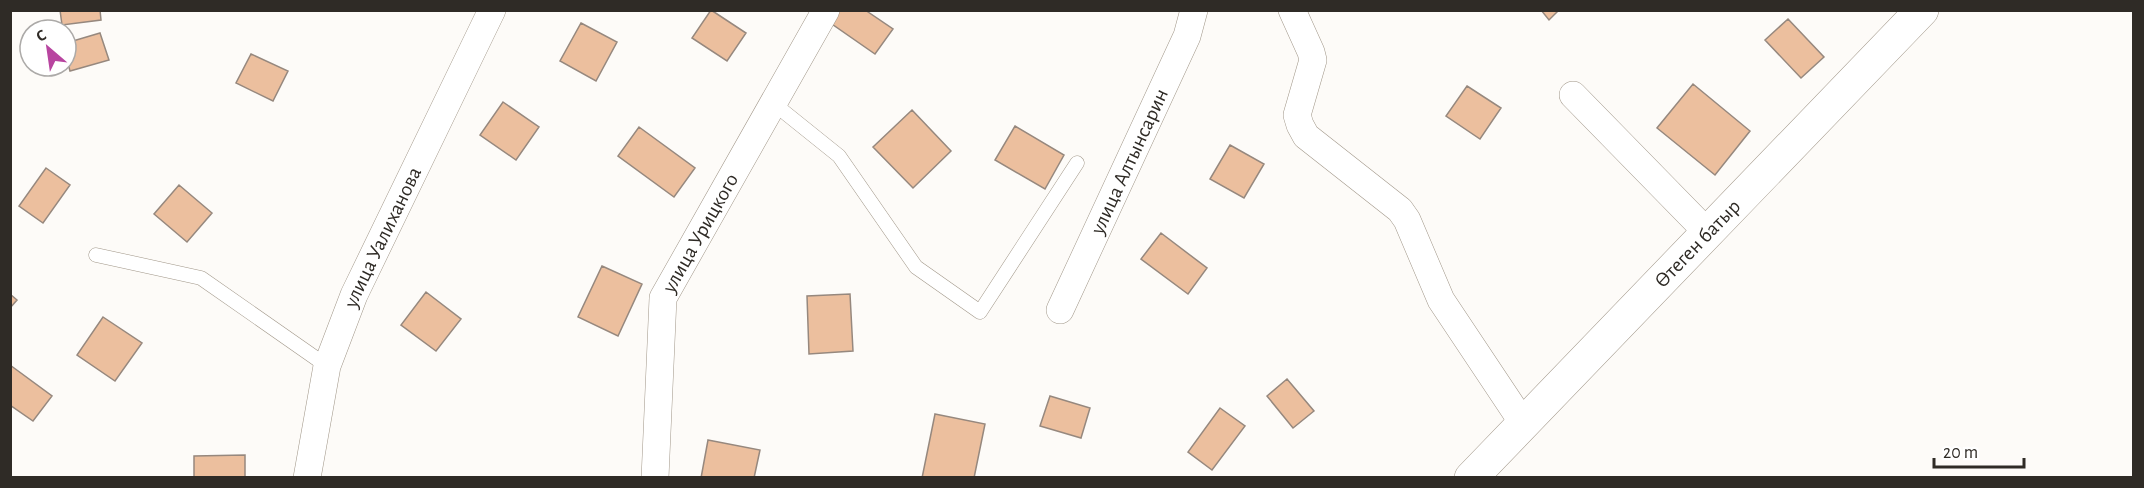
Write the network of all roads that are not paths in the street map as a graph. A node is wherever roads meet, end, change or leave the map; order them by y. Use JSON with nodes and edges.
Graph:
{"nodes":[{"id":1,"x":492,"y":10,"type":"edge"},
{"id":2,"x":826,"y":10,"type":"edge"},
{"id":3,"x":1194,"y":10,"type":"edge"},
{"id":4,"x":1292,"y":10,"type":"edge"},
{"id":5,"x":1922,"y":10,"type":"edge"},
{"id":6,"x":1573,"y":95,"type":"dead end"},
{"id":7,"x":773,"y":103,"type":"junction"},
{"id":8,"x":1077,"y":163,"type":"dead end"},
{"id":9,"x":1707,"y":232,"type":"junction"},
{"id":10,"x":96,"y":255,"type":"dead end"},
{"id":11,"x":1060,"y":310,"type":"dead end"},
{"id":12,"x":327,"y":366,"type":"junction"},
{"id":13,"x":1523,"y":423,"type":"junction"},
{"id":14,"x":307,"y":477,"type":"edge"},
{"id":15,"x":655,"y":477,"type":"edge"},
{"id":16,"x":1471,"y":477,"type":"edge"}],
"edges":[{"from":1,"to":12,"type":"street","name":"улица Уалиханова"},
{"from":2,"to":7,"type":"street","name":"улица Урицкого"},
{"from":3,"to":11,"type":"street","name":"улица Алтынсарин"},
{"from":4,"to":13,"type":"street"},
{"from":5,"to":9,"type":"street","name":"Өтеген батыр"},
{"from":6,"to":9,"type":"street"},
{"from":7,"to":8,"type":"lane"},
{"from":7,"to":15,"type":"street","name":"улица Урицкого"},
{"from":9,"to":13,"type":"street","name":"Өтеген батыр"},
{"from":10,"to":12,"type":"lane"},
{"from":12,"to":14,"type":"street","name":"улица Уалиханова"},
{"from":13,"to":16,"type":"street","name":"Өтеген батыр"}]}
